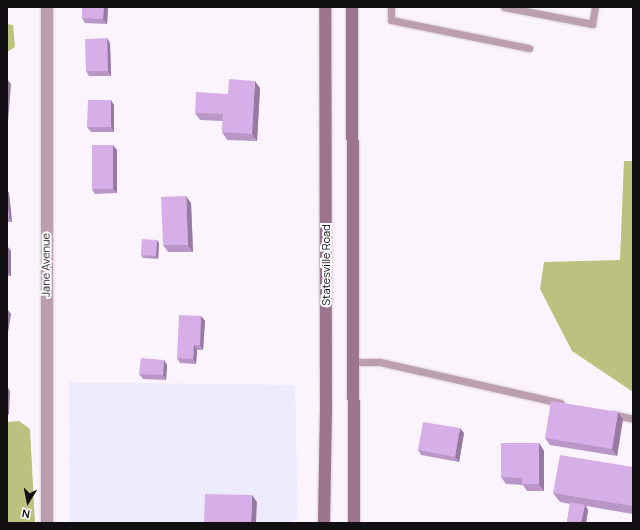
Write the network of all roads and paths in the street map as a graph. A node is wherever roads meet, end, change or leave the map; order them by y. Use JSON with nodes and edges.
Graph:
{"nodes":[{"id":1,"x":46,"y":7,"type":"edge"},
{"id":2,"x":325,"y":7,"type":"edge"},
{"id":3,"x":352,"y":7,"type":"edge"},
{"id":4,"x":391,"y":7,"type":"edge"},
{"id":5,"x":504,"y":7,"type":"edge"},
{"id":6,"x":595,"y":7,"type":"edge"},
{"id":7,"x":529,"y":48,"type":"dead end"},
{"id":8,"x":353,"y":362,"type":"junction"},
{"id":9,"x":565,"y":404,"type":"edge"},
{"id":10,"x":601,"y":412,"type":"edge"},
{"id":11,"x":633,"y":419,"type":"edge"},
{"id":12,"x":47,"y":523,"type":"edge"},
{"id":13,"x":324,"y":523,"type":"edge"},
{"id":14,"x":354,"y":523,"type":"edge"}],
"edges":[{"from":1,"to":12,"type":"street","name":"Jane Avenue"},
{"from":2,"to":13,"type":"main road","name":"Statesville Road"},
{"from":3,"to":8,"type":"main road"},
{"from":4,"to":7,"type":"lane"},
{"from":5,"to":6,"type":"lane"},
{"from":8,"to":9,"type":"lane"},
{"from":8,"to":14,"type":"main road"},
{"from":10,"to":11,"type":"lane"}]}
